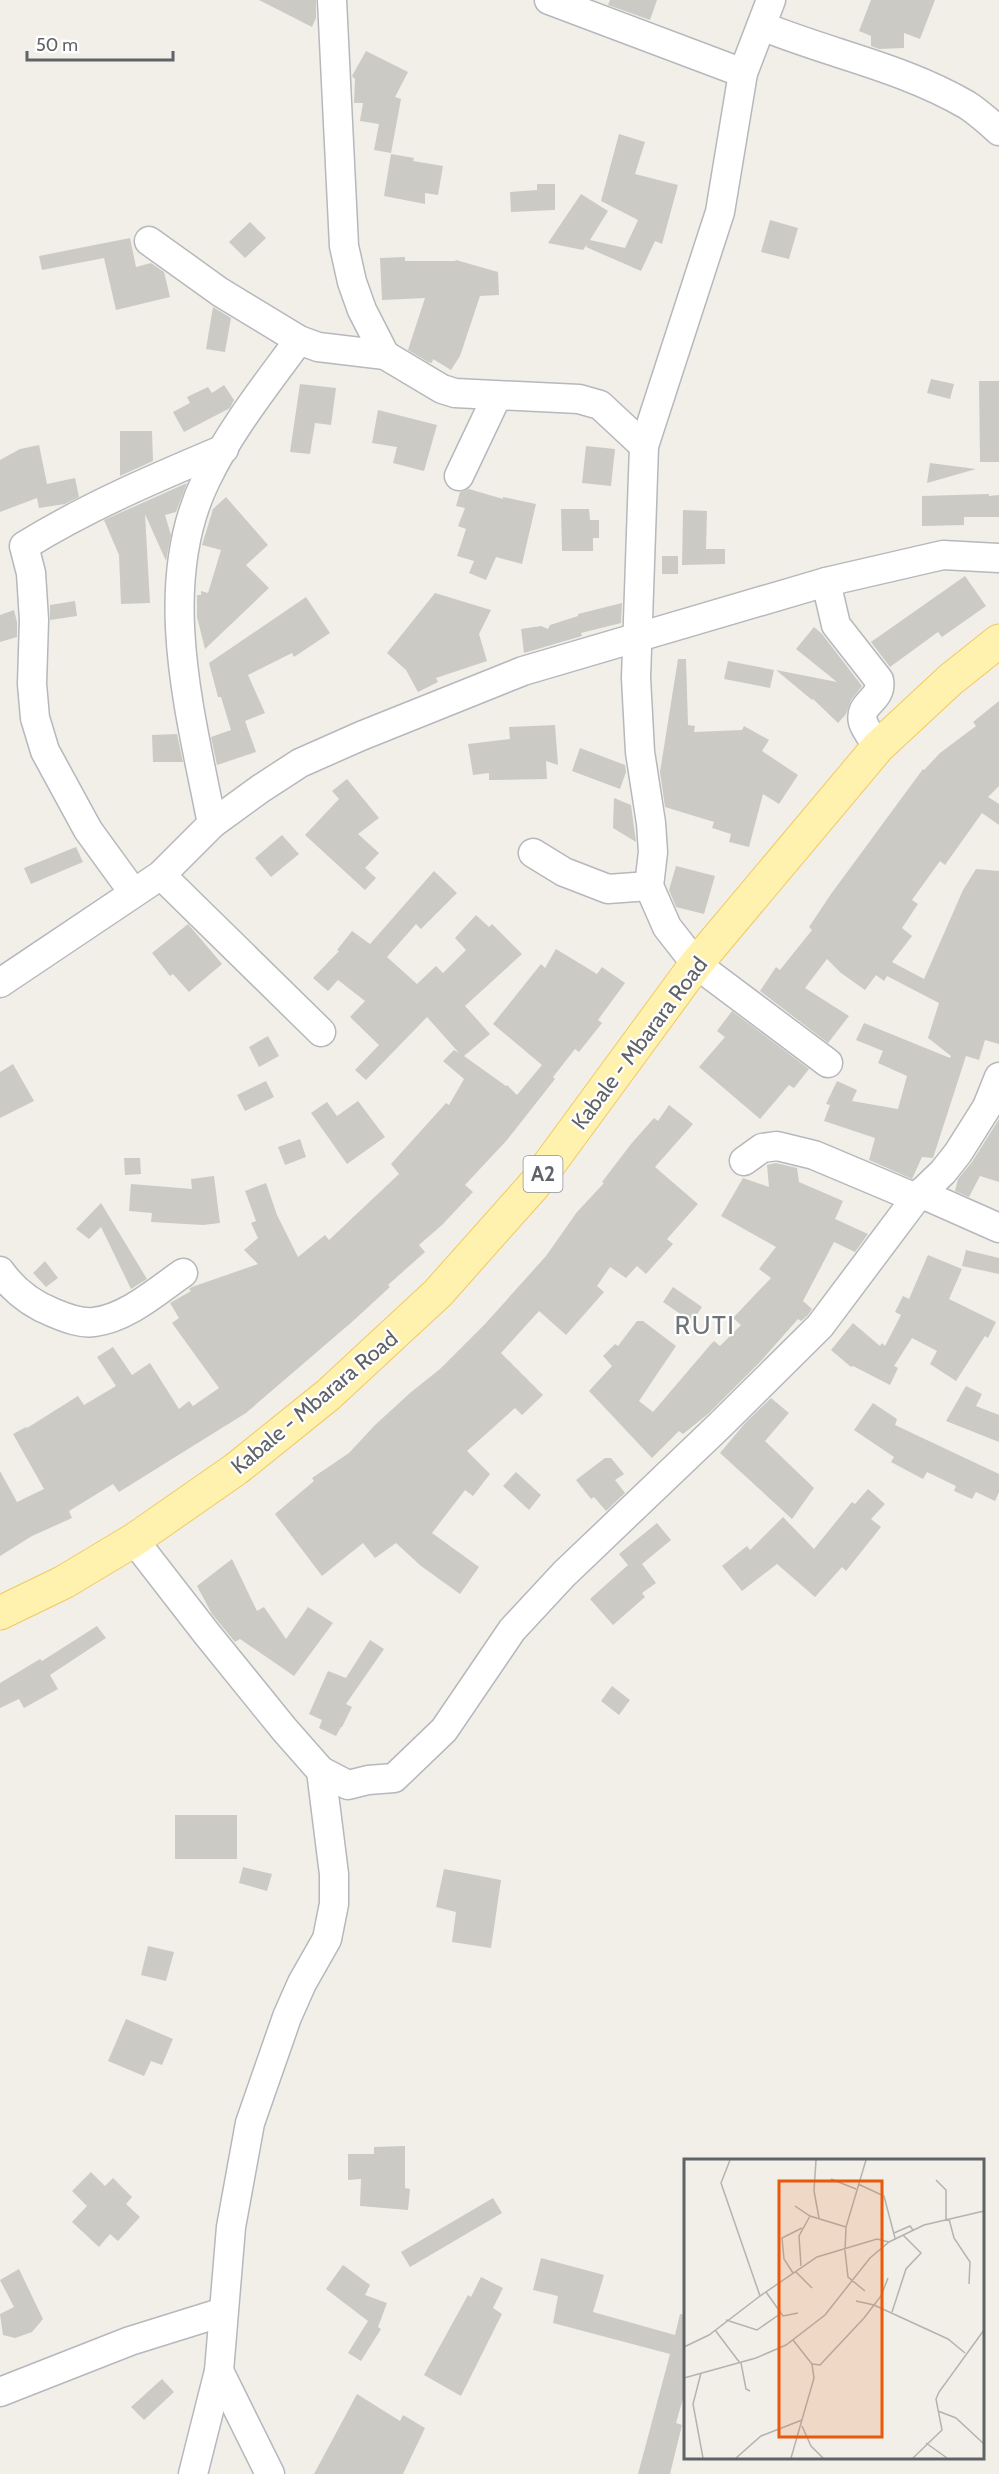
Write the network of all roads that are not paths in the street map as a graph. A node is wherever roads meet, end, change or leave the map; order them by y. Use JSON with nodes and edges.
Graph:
{"nodes":[{"id":1,"x":332,"y":0,"type":"edge"},
{"id":2,"x":549,"y":0,"type":"edge"},
{"id":3,"x":766,"y":13,"type":"edge"},
{"id":4,"x":742,"y":73,"type":"junction"},
{"id":5,"x":999,"y":131,"type":"edge"},
{"id":6,"x":149,"y":241,"type":"dead end"},
{"id":7,"x":298,"y":340,"type":"junction"},
{"id":8,"x":386,"y":355,"type":"junction"},
{"id":9,"x":497,"y":396,"type":"junction"},
{"id":10,"x":644,"y":446,"type":"junction"},
{"id":11,"x":224,"y":449,"type":"junction"},
{"id":12,"x":459,"y":476,"type":"dead end"},
{"id":13,"x":12,"y":550,"type":"edge"},
{"id":14,"x":999,"y":558,"type":"edge"},
{"id":15,"x":826,"y":582,"type":"junction"},
{"id":16,"x":638,"y":638,"type":"junction"},
{"id":17,"x":999,"y":641,"type":"edge"},
{"id":18,"x":878,"y":747,"type":"junction"},
{"id":19,"x":212,"y":824,"type":"junction"},
{"id":20,"x":533,"y":853,"type":"dead end"},
{"id":21,"x":160,"y":875,"type":"junction"},
{"id":22,"x":649,"y":886,"type":"junction"},
{"id":23,"x":133,"y":892,"type":"junction"},
{"id":24,"x":696,"y":964,"type":"junction"},
{"id":25,"x":0,"y":983,"type":"edge"},
{"id":26,"x":321,"y":1032,"type":"dead end"},
{"id":27,"x":828,"y":1063,"type":"dead end"},
{"id":28,"x":999,"y":1077,"type":"edge"},
{"id":29,"x":744,"y":1161,"type":"dead end"},
{"id":30,"x":918,"y":1195,"type":"junction"},
{"id":31,"x":999,"y":1228,"type":"edge"},
{"id":32,"x":183,"y":1273,"type":"dead end"},
{"id":33,"x":4,"y":1285,"type":"edge"},
{"id":34,"x":134,"y":1540,"type":"junction"},
{"id":35,"x":0,"y":1613,"type":"edge"},
{"id":36,"x":321,"y":1771,"type":"junction"},
{"id":37,"x":223,"y":2312,"type":"junction"},
{"id":38,"x":219,"y":2371,"type":"junction"},
{"id":39,"x":0,"y":2392,"type":"edge"},
{"id":40,"x":193,"y":2474,"type":"edge"},
{"id":41,"x":270,"y":2474,"type":"edge"}],
"edges":[{"from":1,"to":8,"type":"street"},
{"from":2,"to":4,"type":"street"},
{"from":3,"to":4,"type":"street"},
{"from":3,"to":5,"type":"street"},
{"from":4,"to":10,"type":"street"},
{"from":6,"to":7,"type":"street"},
{"from":7,"to":8,"type":"street"},
{"from":7,"to":11,"type":"street"},
{"from":8,"to":9,"type":"street"},
{"from":9,"to":10,"type":"street"},
{"from":9,"to":12,"type":"street"},
{"from":10,"to":16,"type":"street"},
{"from":11,"to":13,"type":"street"},
{"from":11,"to":19,"type":"street"},
{"from":13,"to":23,"type":"street"},
{"from":14,"to":15,"type":"street"},
{"from":15,"to":16,"type":"street"},
{"from":15,"to":18,"type":"street"},
{"from":16,"to":19,"type":"street"},
{"from":16,"to":22,"type":"street"},
{"from":17,"to":18,"type":"main road","name":"Kabale - Mbarara Road","number":"A2"},
{"from":18,"to":24,"type":"main road","name":"Kabale - Mbarara Road","number":"A2"},
{"from":19,"to":21,"type":"street"},
{"from":20,"to":22,"type":"street"},
{"from":21,"to":23,"type":"street"},
{"from":21,"to":26,"type":"street"},
{"from":22,"to":24,"type":"street"},
{"from":23,"to":25,"type":"street"},
{"from":24,"to":27,"type":"street"},
{"from":24,"to":34,"type":"main road","name":"Kabale - Mbarara Road","number":"A2"},
{"from":28,"to":30,"type":"street"},
{"from":29,"to":30,"type":"street"},
{"from":30,"to":31,"type":"street"},
{"from":30,"to":36,"type":"street"},
{"from":32,"to":33,"type":"street"},
{"from":34,"to":35,"type":"main road","name":"Kabale - Mbarara Road","number":"A2"},
{"from":34,"to":36,"type":"street"},
{"from":36,"to":37,"type":"street"},
{"from":37,"to":38,"type":"street"},
{"from":37,"to":39,"type":"street"},
{"from":38,"to":40,"type":"street"},
{"from":38,"to":41,"type":"street"}]}
